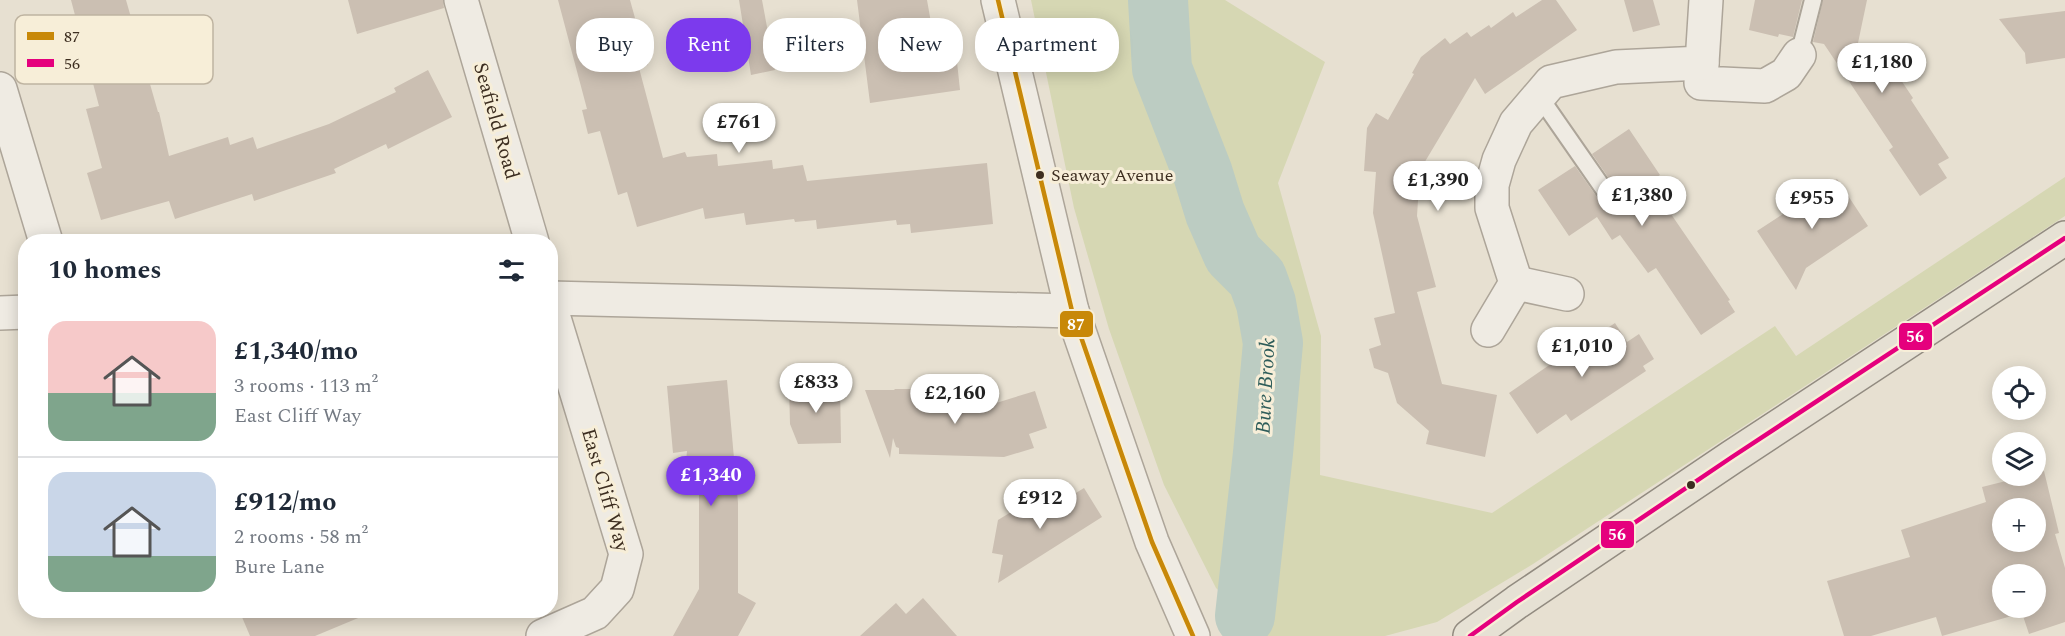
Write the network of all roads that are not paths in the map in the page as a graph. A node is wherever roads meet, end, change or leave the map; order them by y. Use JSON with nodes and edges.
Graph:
{"nodes":[{"id":1,"x":461,"y":0,"type":"edge"},
{"id":2,"x":998,"y":0,"type":"edge"},
{"id":3,"x":1706,"y":0,"type":"edge"},
{"id":4,"x":1813,"y":0,"type":"edge"},
{"id":5,"x":1799,"y":55,"type":"joint"},
{"id":6,"x":1702,"y":63,"type":"junction"},
{"id":7,"x":0,"y":88,"type":"edge"},
{"id":8,"x":1539,"y":96,"type":"junction"},
{"id":9,"x":1612,"y":201,"type":"dead end"},
{"id":10,"x":44,"y":234,"type":"edge"},
{"id":11,"x":530,"y":234,"type":"edge"},
{"id":12,"x":2065,"y":238,"type":"edge"},
{"id":13,"x":1516,"y":283,"type":"junction"},
{"id":14,"x":1567,"y":294,"type":"dead end"},
{"id":15,"x":558,"y":298,"type":"edge"},
{"id":16,"x":1072,"y":311,"type":"junction"},
{"id":17,"x":18,"y":312,"type":"edge"},
{"id":18,"x":0,"y":313,"type":"edge"},
{"id":19,"x":1488,"y":330,"type":"dead end"},
{"id":20,"x":558,"y":331,"type":"edge"},
{"id":21,"x":1517,"y":602,"type":"junction"},
{"id":22,"x":543,"y":636,"type":"edge"},
{"id":23,"x":1193,"y":636,"type":"edge"},
{"id":24,"x":1470,"y":636,"type":"edge"},
{"id":25,"x":1484,"y":636,"type":"edge"}],
"edges":[{"from":1,"to":11,"type":"street","name":"Seafield Road"},
{"from":2,"to":16,"type":"street"},
{"from":3,"to":6,"type":"street"},
{"from":4,"to":5,"type":"lane"},
{"from":5,"to":6,"type":"street"},
{"from":6,"to":8,"type":"street"},
{"from":7,"to":10,"type":"street"},
{"from":8,"to":9,"type":"lane"},
{"from":8,"to":13,"type":"street"},
{"from":12,"to":21,"type":"main road"},
{"from":13,"to":14,"type":"street"},
{"from":13,"to":19,"type":"street"},
{"from":15,"to":16,"type":"street"},
{"from":16,"to":23,"type":"street"},
{"from":17,"to":18,"type":"street"},
{"from":20,"to":22,"type":"street","name":"East Cliff Way"},
{"from":21,"to":24,"type":"main road"},
{"from":21,"to":25,"type":"main road"}]}
